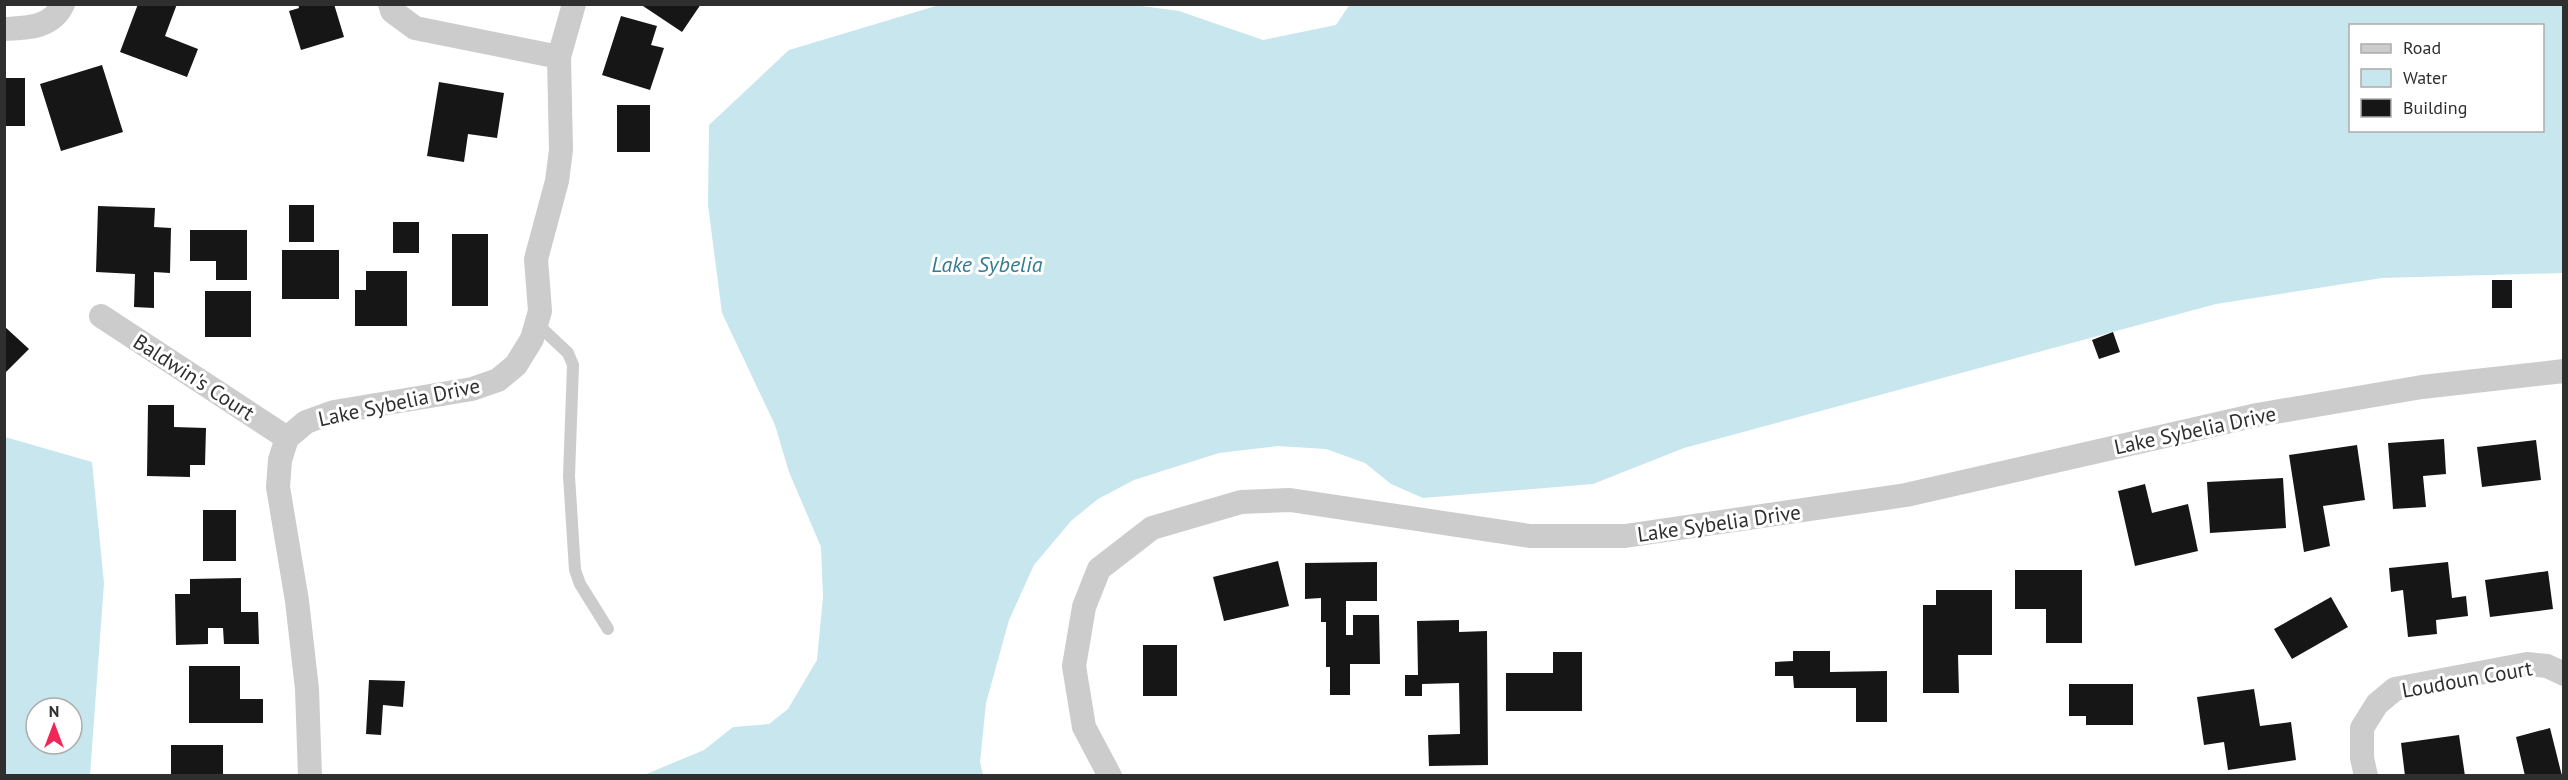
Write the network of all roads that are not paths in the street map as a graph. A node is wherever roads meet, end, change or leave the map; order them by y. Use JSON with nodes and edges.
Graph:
{"nodes":[{"id":1,"x":390,"y":4,"type":"edge"},
{"id":2,"x":574,"y":4,"type":"edge"},
{"id":3,"x":60,"y":10,"type":"edge"},
{"id":4,"x":4,"y":28,"type":"edge"},
{"id":5,"x":559,"y":57,"type":"junction"},
{"id":6,"x":101,"y":316,"type":"dead end"},
{"id":7,"x":536,"y":323,"type":"junction"},
{"id":8,"x":2564,"y":371,"type":"edge"},
{"id":9,"x":287,"y":438,"type":"junction"},
{"id":10,"x":608,"y":629,"type":"dead end"},
{"id":11,"x":2564,"y":674,"type":"edge"},
{"id":12,"x":310,"y":776,"type":"edge"},
{"id":13,"x":1110,"y":776,"type":"edge"},
{"id":14,"x":2366,"y":776,"type":"edge"}],
"edges":[{"from":1,"to":5,"type":"street"},
{"from":2,"to":5,"type":"street","name":"Lake Sybelia Drive"},
{"from":3,"to":4,"type":"street"},
{"from":5,"to":7,"type":"street","name":"Lake Sybelia Drive"},
{"from":6,"to":9,"type":"street","name":"Baldwin's Court"},
{"from":7,"to":9,"type":"street","name":"Lake Sybelia Drive"},
{"from":7,"to":10,"type":"lane"},
{"from":8,"to":13,"type":"street","name":"Lake Sybelia Drive"},
{"from":9,"to":12,"type":"street"},
{"from":11,"to":14,"type":"street","name":"Loudoun Court"}]}
